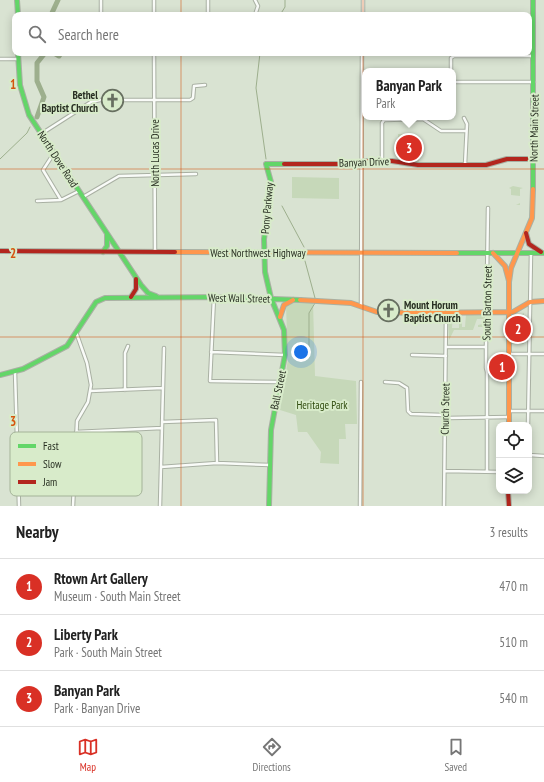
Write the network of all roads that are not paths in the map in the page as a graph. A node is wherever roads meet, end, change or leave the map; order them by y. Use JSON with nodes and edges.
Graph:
{"nodes":[{"id":1,"x":18,"y":0,"type":"edge"},
{"id":2,"x":101,"y":0,"type":"edge"},
{"id":3,"x":154,"y":0,"type":"edge"},
{"id":4,"x":208,"y":0,"type":"edge"},
{"id":5,"x":255,"y":0,"type":"edge"},
{"id":6,"x":363,"y":0,"type":"edge"},
{"id":7,"x":533,"y":0,"type":"edge"},
{"id":8,"x":18,"y":12,"type":"edge"},
{"id":9,"x":101,"y":12,"type":"edge"},
{"id":10,"x":154,"y":12,"type":"edge"},
{"id":11,"x":208,"y":12,"type":"edge"},
{"id":12,"x":256,"y":12,"type":"edge"},
{"id":13,"x":363,"y":12,"type":"edge"},
{"id":14,"x":534,"y":33,"type":"joint"},
{"id":15,"x":154,"y":56,"type":"edge"},
{"id":16,"x":362,"y":56,"type":"edge"},
{"id":17,"x":534,"y":56,"type":"junction"},
{"id":18,"x":0,"y":59,"type":"edge"},
{"id":19,"x":18,"y":59,"type":"joint"},
{"id":20,"x":363,"y":68,"type":"edge"},
{"id":21,"x":451,"y":68,"type":"edge"},
{"id":22,"x":456,"y":82,"type":"edge"},
{"id":23,"x":534,"y":82,"type":"junction"},
{"id":24,"x":205,"y":85,"type":"dead end"},
{"id":25,"x":154,"y":100,"type":"junction"},
{"id":26,"x":464,"y":118,"type":"dead end"},
{"id":27,"x":363,"y":120,"type":"edge"},
{"id":28,"x":384,"y":120,"type":"edge"},
{"id":29,"x":424,"y":120,"type":"edge"},
{"id":30,"x":466,"y":132,"type":"junction"},
{"id":31,"x":42,"y":134,"type":"junction"},
{"id":32,"x":54,"y":153,"type":"junction"},
{"id":33,"x":362,"y":160,"type":"junction"},
{"id":34,"x":533,"y":160,"type":"junction"},
{"id":35,"x":382,"y":161,"type":"junction"},
{"id":36,"x":266,"y":164,"type":"joint"},
{"id":37,"x":465,"y":165,"type":"junction"},
{"id":38,"x":155,"y":174,"type":"junction"},
{"id":39,"x":196,"y":174,"type":"dead end"},
{"id":40,"x":79,"y":191,"type":"junction"},
{"id":41,"x":83,"y":197,"type":"junction"},
{"id":42,"x":61,"y":200,"type":"junction"},
{"id":43,"x":37,"y":201,"type":"dead end"},
{"id":44,"x":488,"y":208,"type":"dead end"},
{"id":45,"x":107,"y":233,"type":"junction"},
{"id":46,"x":526,"y":233,"type":"junction"},
{"id":47,"x":0,"y":251,"type":"edge"},
{"id":48,"x":102,"y":253,"type":"junction"},
{"id":49,"x":155,"y":253,"type":"junction"},
{"id":50,"x":264,"y":253,"type":"junction"},
{"id":51,"x":488,"y":253,"type":"junction"},
{"id":52,"x":493,"y":253,"type":"junction"},
{"id":53,"x":517,"y":253,"type":"junction"},
{"id":54,"x":543,"y":253,"type":"edge"},
{"id":55,"x":121,"y":254,"type":"junction"},
{"id":56,"x":361,"y":254,"type":"junction"},
{"id":57,"x":531,"y":254,"type":"junction"},
{"id":58,"x":136,"y":278,"type":"junction"},
{"id":59,"x":509,"y":282,"type":"junction"},
{"id":60,"x":131,"y":297,"type":"junction"},
{"id":61,"x":160,"y":297,"type":"junction"},
{"id":62,"x":214,"y":298,"type":"junction"},
{"id":63,"x":271,"y":298,"type":"junction"},
{"id":64,"x":293,"y":300,"type":"junction"},
{"id":65,"x":544,"y":301,"type":"edge"},
{"id":66,"x":530,"y":302,"type":"junction"},
{"id":67,"x":361,"y":306,"type":"junction"},
{"id":68,"x":446,"y":312,"type":"junction"},
{"id":69,"x":486,"y":312,"type":"junction"},
{"id":70,"x":509,"y":312,"type":"junction"},
{"id":71,"x":280,"y":317,"type":"junction"},
{"id":72,"x":76,"y":332,"type":"junction"},
{"id":73,"x":128,"y":346,"type":"dead end"},
{"id":74,"x":446,"y":347,"type":"junction"},
{"id":75,"x":486,"y":347,"type":"junction"},
{"id":76,"x":164,"y":348,"type":"dead end"},
{"id":77,"x":211,"y":352,"type":"junction"},
{"id":78,"x":508,"y":354,"type":"junction"},
{"id":79,"x":528,"y":354,"type":"junction"},
{"id":80,"x":544,"y":354,"type":"edge"},
{"id":81,"x":285,"y":355,"type":"junction"},
{"id":82,"x":412,"y":355,"type":"dead end"},
{"id":83,"x":446,"y":356,"type":"junction"},
{"id":84,"x":15,"y":372,"type":"junction"},
{"id":85,"x":0,"y":374,"type":"edge"},
{"id":86,"x":279,"y":382,"type":"junction"},
{"id":87,"x":361,"y":382,"type":"dead end"},
{"id":88,"x":385,"y":382,"type":"dead end"},
{"id":89,"x":163,"y":388,"type":"junction"},
{"id":90,"x":125,"y":390,"type":"junction"},
{"id":91,"x":90,"y":391,"type":"junction"},
{"id":92,"x":509,"y":411,"type":"junction"},
{"id":93,"x":528,"y":411,"type":"junction"},
{"id":94,"x":544,"y":411,"type":"edge"},
{"id":95,"x":445,"y":416,"type":"junction"},
{"id":96,"x":487,"y":417,"type":"junction"},
{"id":97,"x":509,"y":417,"type":"junction"},
{"id":98,"x":162,"y":422,"type":"junction"},
{"id":99,"x":509,"y":422,"type":"edge"},
{"id":100,"x":528,"y":422,"type":"edge"},
{"id":101,"x":162,"y":428,"type":"junction"},
{"id":102,"x":17,"y":432,"type":"edge"},
{"id":103,"x":76,"y":432,"type":"joint"},
{"id":104,"x":532,"y":455,"type":"edge"},
{"id":105,"x":544,"y":456,"type":"edge"},
{"id":106,"x":217,"y":463,"type":"junction"},
{"id":107,"x":270,"y":465,"type":"junction"},
{"id":108,"x":161,"y":467,"type":"junction"},
{"id":109,"x":445,"y":471,"type":"junction"},
{"id":110,"x":487,"y":472,"type":"junction"},
{"id":111,"x":496,"y":472,"type":"edge"},
{"id":112,"x":508,"y":494,"type":"edge"},
{"id":113,"x":19,"y":496,"type":"edge"},
{"id":114,"x":74,"y":496,"type":"edge"},
{"id":115,"x":19,"y":506,"type":"edge"},
{"id":116,"x":74,"y":506,"type":"edge"},
{"id":117,"x":160,"y":506,"type":"edge"},
{"id":118,"x":270,"y":506,"type":"edge"},
{"id":119,"x":360,"y":506,"type":"edge"},
{"id":120,"x":444,"y":506,"type":"edge"},
{"id":121,"x":509,"y":506,"type":"edge"}],
"edges":[{"from":1,"to":8,"type":"main road"},
{"from":2,"to":9,"type":"street"},
{"from":3,"to":10,"type":"street"},
{"from":4,"to":11,"type":"street"},
{"from":5,"to":12,"type":"street"},
{"from":6,"to":13,"type":"street"},
{"from":7,"to":14,"type":"main road","name":"North Main Street"},
{"from":14,"to":17,"type":"main road","name":"North Main Street"},
{"from":15,"to":25,"type":"street","name":"North Lucas Drive"},
{"from":16,"to":20,"type":"street"},
{"from":17,"to":21,"type":"street"},
{"from":17,"to":23,"type":"main road","name":"North Main Street"},
{"from":18,"to":19,"type":"street"},
{"from":19,"to":31,"type":"main road","name":"North Dove Road"},
{"from":22,"to":23,"type":"street"},
{"from":23,"to":34,"type":"main road","name":"North Main Street"},
{"from":24,"to":25,"type":"street"},
{"from":25,"to":31,"type":"street"},
{"from":25,"to":38,"type":"street","name":"North Lucas Drive"},
{"from":26,"to":30,"type":"street"},
{"from":27,"to":33,"type":"street"},
{"from":28,"to":35,"type":"street"},
{"from":29,"to":30,"type":"street"},
{"from":30,"to":37,"type":"street"},
{"from":31,"to":32,"type":"main road","name":"North Dove Road"},
{"from":32,"to":40,"type":"main road","name":"North Dove Road"},
{"from":32,"to":42,"type":"street"},
{"from":33,"to":35,"type":"main road","name":"Banyan Drive"},
{"from":33,"to":36,"type":"main road","name":"Banyan Drive"},
{"from":33,"to":56,"type":"street"},
{"from":34,"to":37,"type":"main road","name":"Banyan Drive"},
{"from":34,"to":46,"type":"main road","name":"North Main Street"},
{"from":35,"to":37,"type":"main road","name":"Banyan Drive"},
{"from":36,"to":50,"type":"main road","name":"Pony Parkway"},
{"from":38,"to":39,"type":"street"},
{"from":38,"to":41,"type":"street"},
{"from":38,"to":49,"type":"street","name":"North Lucas Drive"},
{"from":40,"to":41,"type":"main road","name":"North Dove Road"},
{"from":40,"to":42,"type":"street"},
{"from":41,"to":45,"type":"main road","name":"North Dove Road"},
{"from":42,"to":43,"type":"street"},
{"from":44,"to":51,"type":"street","name":"South Barton Street"},
{"from":45,"to":48,"type":"main road"},
{"from":45,"to":55,"type":"main road","name":"North Dove Road"},
{"from":46,"to":53,"type":"main road","name":"North Main Street"},
{"from":46,"to":54,"type":"main road"},
{"from":47,"to":48,"type":"main road","name":"West Northwest Highway"},
{"from":48,"to":55,"type":"main road","name":"West Northwest Highway"},
{"from":49,"to":50,"type":"main road","name":"West Northwest Highway"},
{"from":49,"to":55,"type":"main road","name":"West Northwest Highway"},
{"from":50,"to":56,"type":"main road","name":"West Northwest Highway"},
{"from":50,"to":63,"type":"main road","name":"Ball Street"},
{"from":51,"to":52,"type":"main road","name":"West Northwest Highway"},
{"from":51,"to":56,"type":"main road","name":"West Northwest Highway"},
{"from":51,"to":69,"type":"street","name":"South Barton Street"},
{"from":52,"to":53,"type":"main road","name":"West Northwest Highway"},
{"from":52,"to":59,"type":"main road"},
{"from":53,"to":57,"type":"main road","name":"West Northwest Highway"},
{"from":53,"to":59,"type":"main road","name":"North Main Street"},
{"from":54,"to":57,"type":"main road","name":"West Northwest Highway"},
{"from":55,"to":58,"type":"main road","name":"North Dove Road"},
{"from":56,"to":67,"type":"street"},
{"from":57,"to":66,"type":"street"},
{"from":58,"to":60,"type":"main road"},
{"from":58,"to":61,"type":"main road","name":"North Dove Road"},
{"from":59,"to":70,"type":"main road"},
{"from":60,"to":61,"type":"main road","name":"West Wall Street"},
{"from":60,"to":72,"type":"main road","name":"West Wall Street"},
{"from":61,"to":62,"type":"main road","name":"West Wall Street"},
{"from":62,"to":63,"type":"main road","name":"West Wall Street"},
{"from":62,"to":77,"type":"street"},
{"from":63,"to":64,"type":"main road","name":"West Wall Street"},
{"from":63,"to":71,"type":"main road","name":"Ball Street"},
{"from":64,"to":67,"type":"main road","name":"West Wall Street"},
{"from":64,"to":71,"type":"main road"},
{"from":65,"to":66,"type":"main road"},
{"from":66,"to":70,"type":"main road"},
{"from":66,"to":79,"type":"street"},
{"from":67,"to":68,"type":"main road","name":"West Wall Street"},
{"from":68,"to":69,"type":"main road","name":"West Wall Street"},
{"from":68,"to":74,"type":"street","name":"Church Street"},
{"from":69,"to":70,"type":"main road","name":"West Wall Street"},
{"from":69,"to":75,"type":"street","name":"South Barton Street"},
{"from":70,"to":78,"type":"main road"},
{"from":71,"to":81,"type":"main road","name":"Ball Street"},
{"from":72,"to":84,"type":"main road","name":"West Wall Street"},
{"from":72,"to":91,"type":"street"},
{"from":73,"to":90,"type":"street"},
{"from":74,"to":75,"type":"street"},
{"from":74,"to":83,"type":"street","name":"Church Street"},
{"from":75,"to":96,"type":"street","name":"South Barton Street"},
{"from":76,"to":89,"type":"street"},
{"from":77,"to":81,"type":"street"},
{"from":77,"to":86,"type":"street"},
{"from":78,"to":79,"type":"street"},
{"from":78,"to":92,"type":"main road"},
{"from":79,"to":80,"type":"street"},
{"from":79,"to":93,"type":"street"},
{"from":81,"to":86,"type":"main road","name":"Ball Street"},
{"from":82,"to":83,"type":"street"},
{"from":83,"to":95,"type":"street","name":"Church Street"},
{"from":84,"to":85,"type":"main road","name":"West Wall Street"},
{"from":84,"to":102,"type":"street"},
{"from":86,"to":107,"type":"main road","name":"Ball Street"},
{"from":87,"to":119,"type":"street"},
{"from":88,"to":95,"type":"street"},
{"from":89,"to":90,"type":"street"},
{"from":89,"to":98,"type":"street"},
{"from":90,"to":91,"type":"street"},
{"from":91,"to":103,"type":"street"},
{"from":92,"to":93,"type":"street"},
{"from":92,"to":97,"type":"main road"},
{"from":93,"to":94,"type":"street"},
{"from":93,"to":100,"type":"street"},
{"from":95,"to":96,"type":"street"},
{"from":95,"to":109,"type":"street","name":"Church Street"},
{"from":96,"to":97,"type":"street"},
{"from":96,"to":110,"type":"street","name":"South Barton Street"},
{"from":97,"to":99,"type":"main road"},
{"from":98,"to":101,"type":"street"},
{"from":98,"to":106,"type":"street"},
{"from":101,"to":103,"type":"street"},
{"from":101,"to":108,"type":"street"},
{"from":104,"to":105,"type":"street"},
{"from":106,"to":107,"type":"street"},
{"from":106,"to":108,"type":"street"},
{"from":107,"to":118,"type":"main road","name":"Ball Street"},
{"from":108,"to":117,"type":"street"},
{"from":109,"to":110,"type":"street"},
{"from":109,"to":120,"type":"street","name":"Church Street"},
{"from":110,"to":111,"type":"street"},
{"from":112,"to":121,"type":"main road"},
{"from":113,"to":115,"type":"street"},
{"from":114,"to":116,"type":"street"}]}
